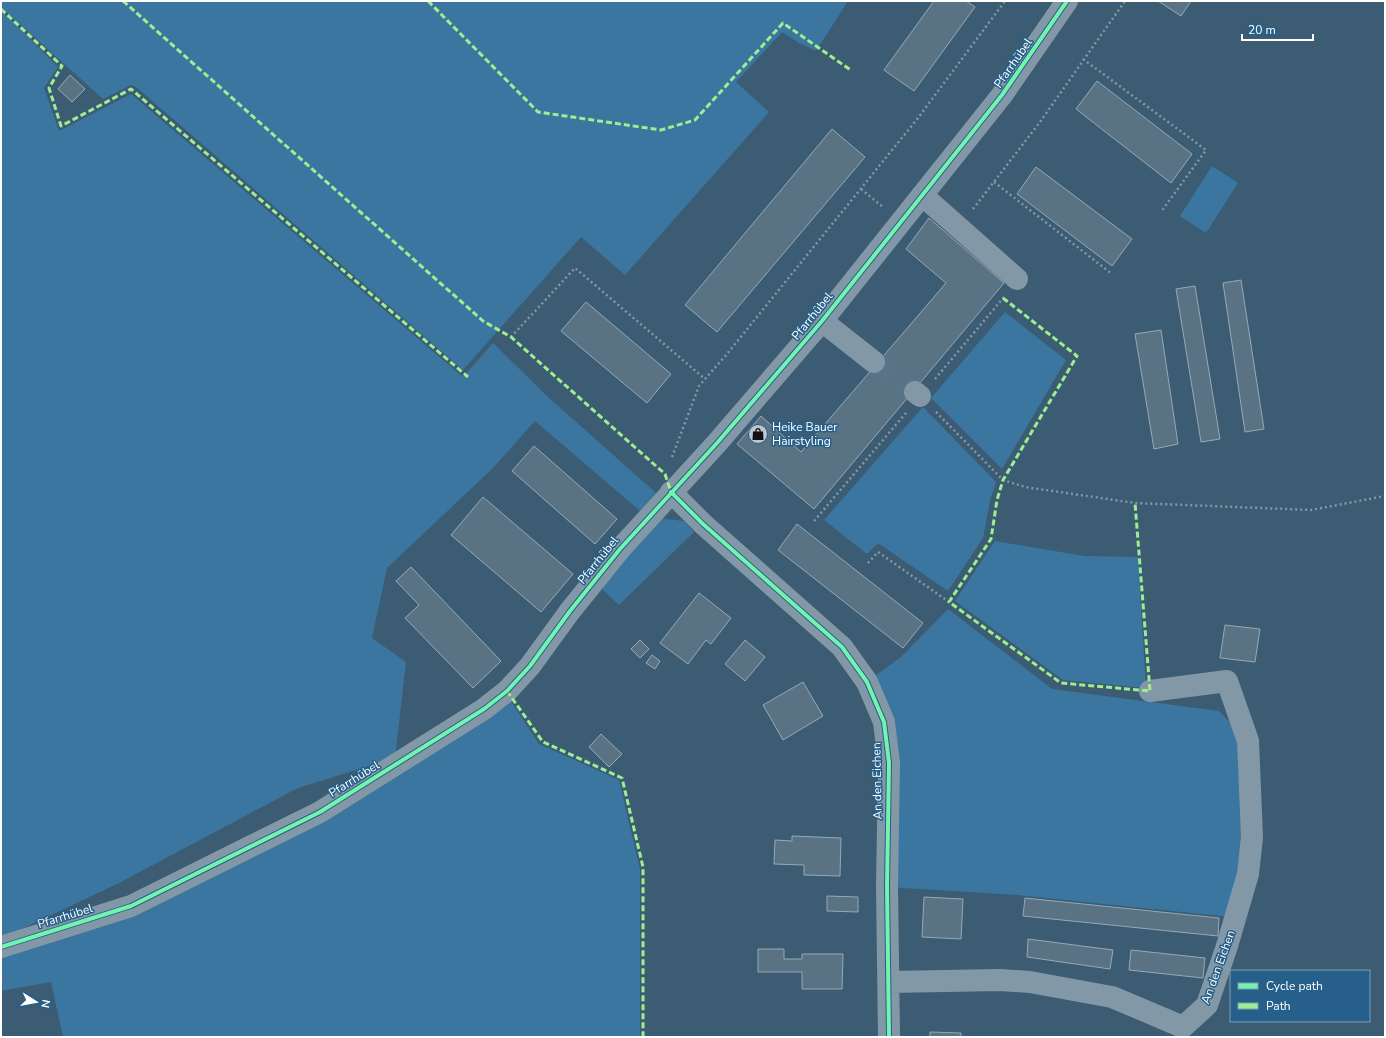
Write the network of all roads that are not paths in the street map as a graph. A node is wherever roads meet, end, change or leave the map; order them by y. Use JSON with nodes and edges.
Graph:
{"nodes":[{"id":1,"x":1067,"y":1,"type":"edge"},
{"id":2,"x":922,"y":195,"type":"junction"},
{"id":3,"x":1017,"y":279,"type":"road end"},
{"id":4,"x":822,"y":320,"type":"junction"},
{"id":5,"x":874,"y":362,"type":"tunnel mouth"},
{"id":6,"x":671,"y":492,"type":"junction"},
{"id":7,"x":1150,"y":691,"type":"dead end"},
{"id":8,"x":1,"y":947,"type":"edge"},
{"id":9,"x":889,"y":982,"type":"junction"},
{"id":10,"x":889,"y":1037,"type":"edge"}],
"edges":[{"from":1,"to":2,"type":"street","name":"Pfarrhübel"},
{"from":2,"to":3,"type":"street"},
{"from":2,"to":4,"type":"street","name":"Pfarrhübel"},
{"from":4,"to":5,"type":"street"},
{"from":4,"to":6,"type":"street","name":"Pfarrhübel"},
{"from":6,"to":8,"type":"street","name":"Pfarrhübel"},
{"from":6,"to":9,"type":"street","name":"An den Eichen"},
{"from":7,"to":9,"type":"street","name":"An den Eichen"},
{"from":9,"to":10,"type":"street","name":"An den Eichen"}]}
